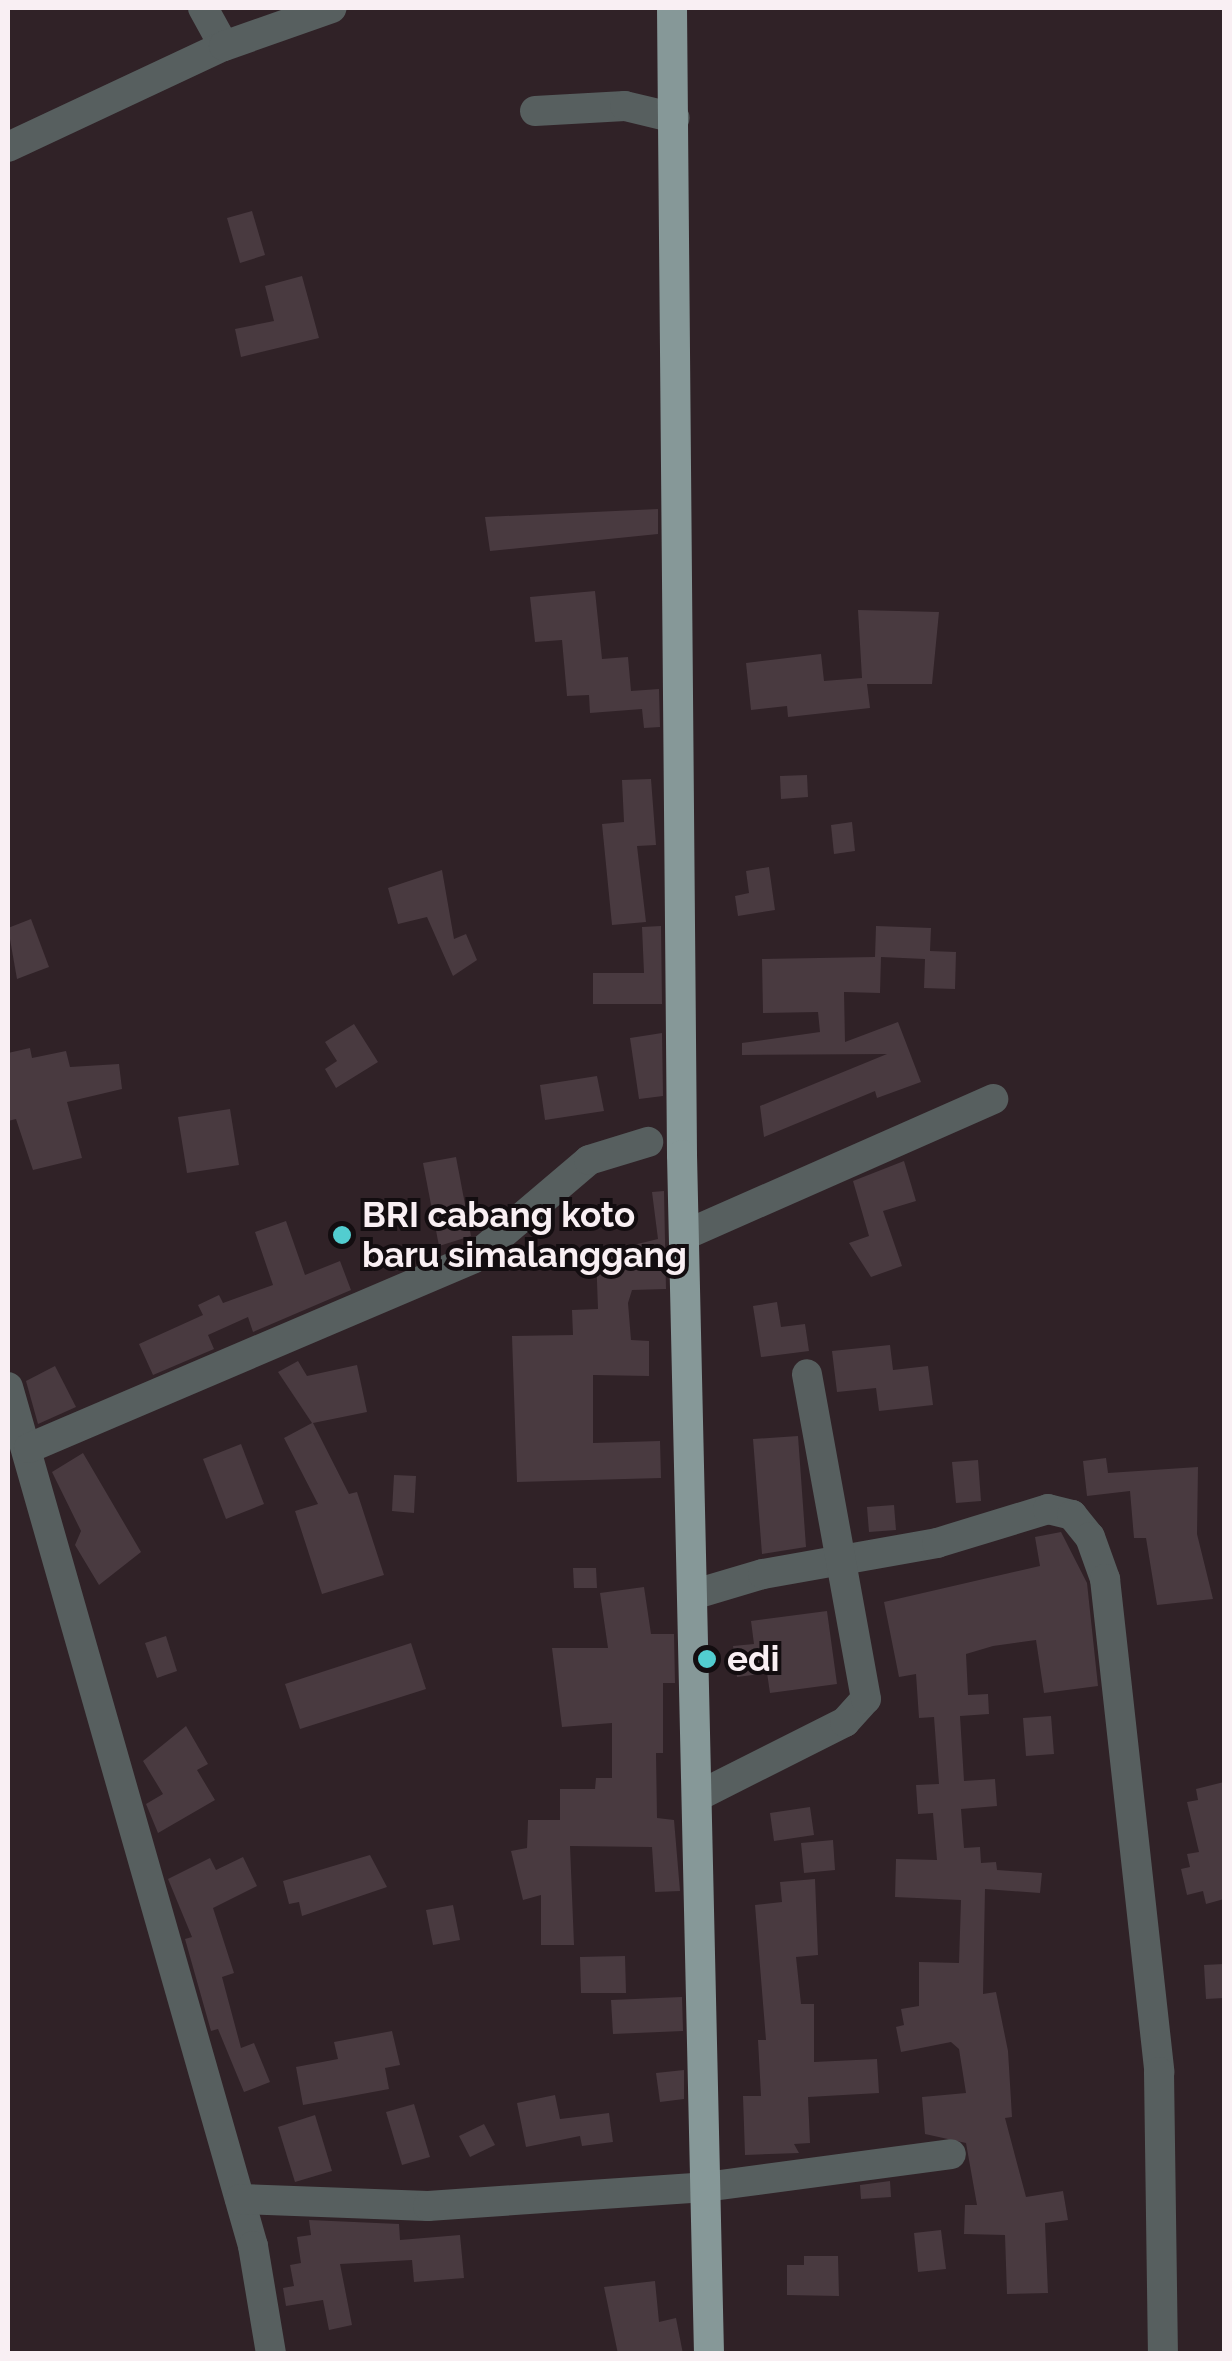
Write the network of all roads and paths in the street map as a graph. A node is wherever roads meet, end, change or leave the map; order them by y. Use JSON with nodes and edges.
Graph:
{"nodes":[{"id":1,"x":203,"y":8,"type":"edge"},
{"id":2,"x":332,"y":8,"type":"edge"},
{"id":3,"x":672,"y":8,"type":"edge"},
{"id":4,"x":298,"y":13,"type":"edge"},
{"id":5,"x":224,"y":46,"type":"junction"},
{"id":6,"x":535,"y":111,"type":"dead end"},
{"id":7,"x":674,"y":118,"type":"junction"},
{"id":8,"x":8,"y":147,"type":"edge"},
{"id":9,"x":993,"y":1099,"type":"dead end"},
{"id":10,"x":663,"y":1146,"type":"junction"},
{"id":11,"x":686,"y":1235,"type":"junction"},
{"id":12,"x":807,"y":1374,"type":"dead end"},
{"id":13,"x":8,"y":1387,"type":"edge"},
{"id":14,"x":29,"y":1448,"type":"junction"},
{"id":15,"x":839,"y":1564,"type":"junction"},
{"id":16,"x":692,"y":1595,"type":"junction"},
{"id":17,"x":700,"y":1796,"type":"junction"},
{"id":18,"x":952,"y":2154,"type":"dead end"},
{"id":19,"x":705,"y":2187,"type":"junction"},
{"id":20,"x":240,"y":2199,"type":"junction"},
{"id":21,"x":271,"y":2354,"type":"edge"},
{"id":22,"x":709,"y":2354,"type":"edge"},
{"id":23,"x":1163,"y":2354,"type":"edge"}],
"edges":[{"from":1,"to":5,"type":"street"},
{"from":2,"to":4,"type":"street"},
{"from":3,"to":7,"type":"main road"},
{"from":4,"to":5,"type":"street"},
{"from":5,"to":8,"type":"street"},
{"from":6,"to":7,"type":"street"},
{"from":7,"to":10,"type":"main road"},
{"from":9,"to":11,"type":"street"},
{"from":10,"to":11,"type":"main road"},
{"from":10,"to":14,"type":"street"},
{"from":11,"to":16,"type":"main road"},
{"from":12,"to":15,"type":"street"},
{"from":13,"to":14,"type":"street"},
{"from":14,"to":20,"type":"street"},
{"from":15,"to":16,"type":"street"},
{"from":15,"to":17,"type":"street"},
{"from":15,"to":23,"type":"street"},
{"from":16,"to":17,"type":"main road"},
{"from":17,"to":19,"type":"main road"},
{"from":18,"to":19,"type":"street"},
{"from":19,"to":20,"type":"street"},
{"from":19,"to":22,"type":"main road"},
{"from":20,"to":21,"type":"street"}]}
